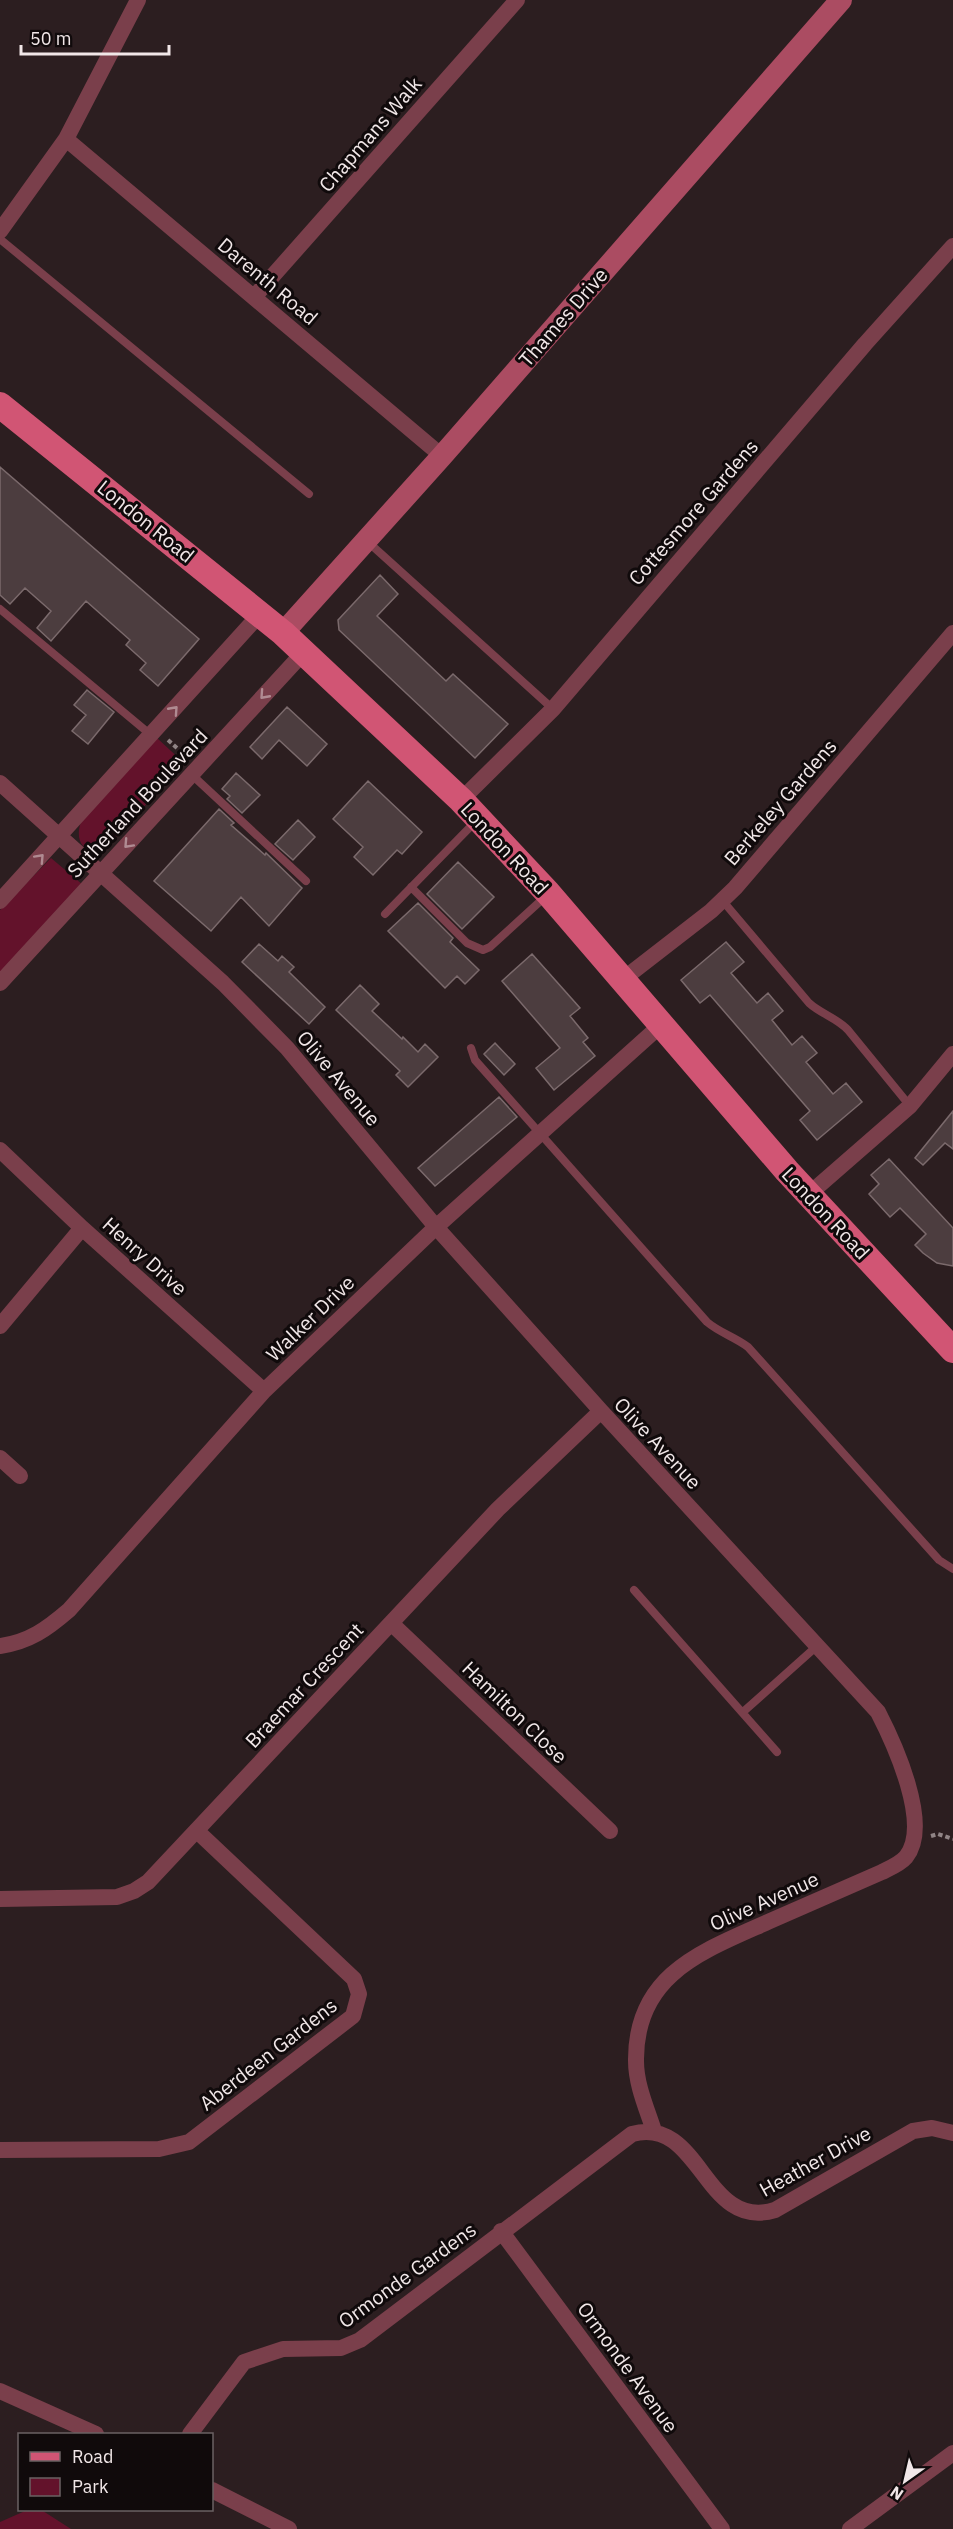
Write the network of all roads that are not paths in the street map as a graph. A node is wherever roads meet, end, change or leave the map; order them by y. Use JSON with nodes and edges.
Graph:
{"nodes":[{"id":1,"x":138,"y":0,"type":"edge"},
{"id":2,"x":517,"y":0,"type":"edge"},
{"id":3,"x":842,"y":0,"type":"edge"},
{"id":4,"x":66,"y":139,"type":"junction"},
{"id":5,"x":0,"y":231,"type":"edge"},
{"id":6,"x":0,"y":239,"type":"edge"},
{"id":7,"x":953,"y":246,"type":"edge"},
{"id":8,"x":255,"y":296,"type":"junction"},
{"id":9,"x":0,"y":405,"type":"edge"},
{"id":10,"x":442,"y":456,"type":"junction"},
{"id":11,"x":309,"y":494,"type":"dead end"},
{"id":12,"x":366,"y":541,"type":"junction"},
{"id":13,"x":0,"y":609,"type":"edge"},
{"id":14,"x":260,"y":614,"type":"junction"},
{"id":15,"x":283,"y":633,"type":"junction"},
{"id":16,"x":953,"y":633,"type":"edge"},
{"id":17,"x":304,"y":652,"type":"junction"},
{"id":18,"x":553,"y":709,"type":"junction"},
{"id":19,"x":154,"y":732,"type":"junction"},
{"id":20,"x":195,"y":771,"type":"junction"},
{"id":21,"x":0,"y":783,"type":"edge"},
{"id":22,"x":461,"y":800,"type":"junction"},
{"id":23,"x":478,"y":819,"type":"junction"},
{"id":24,"x":59,"y":838,"type":"junction"},
{"id":25,"x":101,"y":873,"type":"junction"},
{"id":26,"x":306,"y":881,"type":"dead end"},
{"id":27,"x":411,"y":886,"type":"junction"},
{"id":28,"x":549,"y":893,"type":"junction"},
{"id":29,"x":722,"y":900,"type":"junction"},
{"id":30,"x":0,"y":901,"type":"edge"},
{"id":31,"x":384,"y":914,"type":"dead end"},
{"id":32,"x":622,"y":980,"type":"junction"},
{"id":33,"x":0,"y":983,"type":"edge"},
{"id":34,"x":661,"y":1025,"type":"junction"},
{"id":35,"x":471,"y":1048,"type":"dead end"},
{"id":36,"x":953,"y":1054,"type":"edge"},
{"id":37,"x":910,"y":1106,"type":"junction"},
{"id":38,"x":539,"y":1136,"type":"junction"},
{"id":39,"x":0,"y":1150,"type":"edge"},
{"id":40,"x":808,"y":1195,"type":"junction"},
{"id":41,"x":436,"y":1227,"type":"junction"},
{"id":42,"x":82,"y":1228,"type":"junction"},
{"id":43,"x":0,"y":1326,"type":"edge"},
{"id":44,"x":953,"y":1350,"type":"edge"},
{"id":45,"x":264,"y":1391,"type":"junction"},
{"id":46,"x":601,"y":1411,"type":"junction"},
{"id":47,"x":0,"y":1458,"type":"edge"},
{"id":48,"x":20,"y":1476,"type":"dead end"},
{"id":49,"x":953,"y":1569,"type":"edge"},
{"id":50,"x":634,"y":1590,"type":"dead end"},
{"id":51,"x":391,"y":1623,"type":"junction"},
{"id":52,"x":0,"y":1646,"type":"edge"},
{"id":53,"x":817,"y":1646,"type":"junction"},
{"id":54,"x":743,"y":1712,"type":"junction"},
{"id":55,"x":777,"y":1752,"type":"dead end"},
{"id":56,"x":610,"y":1831,"type":"dead end"},
{"id":57,"x":198,"y":1832,"type":"junction"},
{"id":58,"x":0,"y":1899,"type":"edge"},
{"id":59,"x":654,"y":2132,"type":"junction"},
{"id":60,"x":953,"y":2133,"type":"edge"},
{"id":61,"x":0,"y":2150,"type":"edge"},
{"id":62,"x":501,"y":2231,"type":"junction"},
{"id":63,"x":0,"y":2391,"type":"edge"},
{"id":64,"x":94,"y":2433,"type":"edge"},
{"id":65,"x":191,"y":2433,"type":"edge"},
{"id":66,"x":953,"y":2453,"type":"edge"},
{"id":67,"x":213,"y":2491,"type":"edge"},
{"id":68,"x":289,"y":2529,"type":"edge"},
{"id":69,"x":722,"y":2529,"type":"edge"},
{"id":70,"x":849,"y":2529,"type":"edge"}],
"edges":[{"from":1,"to":4,"type":"street"},
{"from":2,"to":8,"type":"street","name":"Chapmans Walk"},
{"from":3,"to":10,"type":"street","name":"Thames Drive"},
{"from":4,"to":5,"type":"street"},
{"from":4,"to":8,"type":"street","name":"Darenth Road"},
{"from":6,"to":11,"type":"lane"},
{"from":7,"to":18,"type":"street","name":"Cottesmore Gardens"},
{"from":8,"to":10,"type":"street","name":"Darenth Road"},
{"from":9,"to":14,"type":"main road","name":"London Road"},
{"from":10,"to":12,"type":"street","name":"Thames Drive"},
{"from":12,"to":15,"type":"street","name":"Thames Drive"},
{"from":12,"to":18,"type":"lane"},
{"from":13,"to":19,"type":"lane"},
{"from":14,"to":15,"type":"main road","name":"London Road"},
{"from":19,"to":14,"type":"street","name":"Sutherland Boulevard","one_way":true},
{"from":15,"to":17,"type":"main road","name":"London Road"},
{"from":16,"to":29,"type":"street","name":"Berkeley Gardens"},
{"from":17,"to":20,"type":"street","name":"Sutherland Boulevard","one_way":true},
{"from":17,"to":22,"type":"main road","name":"London Road"},
{"from":18,"to":22,"type":"street","name":"Cottesmore Gardens"},
{"from":19,"to":24,"type":"street","name":"Sutherland Boulevard"},
{"from":20,"to":25,"type":"street","name":"Sutherland Boulevard","one_way":true},
{"from":20,"to":26,"type":"lane"},
{"from":21,"to":24,"type":"street","name":"Olive Avenue"},
{"from":22,"to":23,"type":"main road","name":"London Road"},
{"from":23,"to":27,"type":"lane"},
{"from":23,"to":28,"type":"main road","name":"London Road"},
{"from":24,"to":25,"type":"street","name":"Olive Avenue"},
{"from":30,"to":24,"type":"street","name":"Sutherland Boulevard","one_way":true},
{"from":25,"to":33,"type":"street","name":"Sutherland Boulevard"},
{"from":25,"to":41,"type":"street","name":"Olive Avenue"},
{"from":27,"to":28,"type":"lane"},
{"from":27,"to":31,"type":"lane"},
{"from":28,"to":32,"type":"main road","name":"London Road"},
{"from":29,"to":32,"type":"street","name":"Berkeley Gardens"},
{"from":29,"to":37,"type":"lane"},
{"from":32,"to":34,"type":"main road","name":"London Road"},
{"from":34,"to":38,"type":"street","name":"Walker Drive"},
{"from":34,"to":40,"type":"main road","name":"London Road"},
{"from":35,"to":38,"type":"lane"},
{"from":36,"to":37,"type":"street"},
{"from":37,"to":40,"type":"street"},
{"from":38,"to":41,"type":"street","name":"Walker Drive"},
{"from":38,"to":49,"type":"lane"},
{"from":39,"to":42,"type":"street","name":"Henry Drive"},
{"from":40,"to":44,"type":"main road","name":"London Road"},
{"from":41,"to":45,"type":"street","name":"Walker Drive"},
{"from":41,"to":46,"type":"street","name":"Olive Avenue"},
{"from":42,"to":43,"type":"street"},
{"from":42,"to":45,"type":"street","name":"Henry Drive"},
{"from":45,"to":52,"type":"street","name":"Walker Drive"},
{"from":46,"to":51,"type":"street","name":"Braemar Crescent"},
{"from":46,"to":53,"type":"street","name":"Olive Avenue"},
{"from":47,"to":48,"type":"street"},
{"from":50,"to":54,"type":"lane"},
{"from":51,"to":56,"type":"street","name":"Hamilton Close"},
{"from":51,"to":57,"type":"street","name":"Braemar Crescent"},
{"from":53,"to":54,"type":"lane"},
{"from":53,"to":59,"type":"street","name":"Olive Avenue"},
{"from":54,"to":55,"type":"lane"},
{"from":57,"to":58,"type":"street","name":"Braemar Crescent"},
{"from":57,"to":61,"type":"street","name":"Aberdeen Gardens"},
{"from":59,"to":60,"type":"street","name":"Heather Drive"},
{"from":59,"to":62,"type":"street","name":"Ormonde Gardens"},
{"from":62,"to":65,"type":"street","name":"Ormonde Gardens"},
{"from":62,"to":69,"type":"street","name":"Ormonde Avenue"},
{"from":63,"to":64,"type":"street"},
{"from":66,"to":70,"type":"street"},
{"from":67,"to":68,"type":"street"}]}
